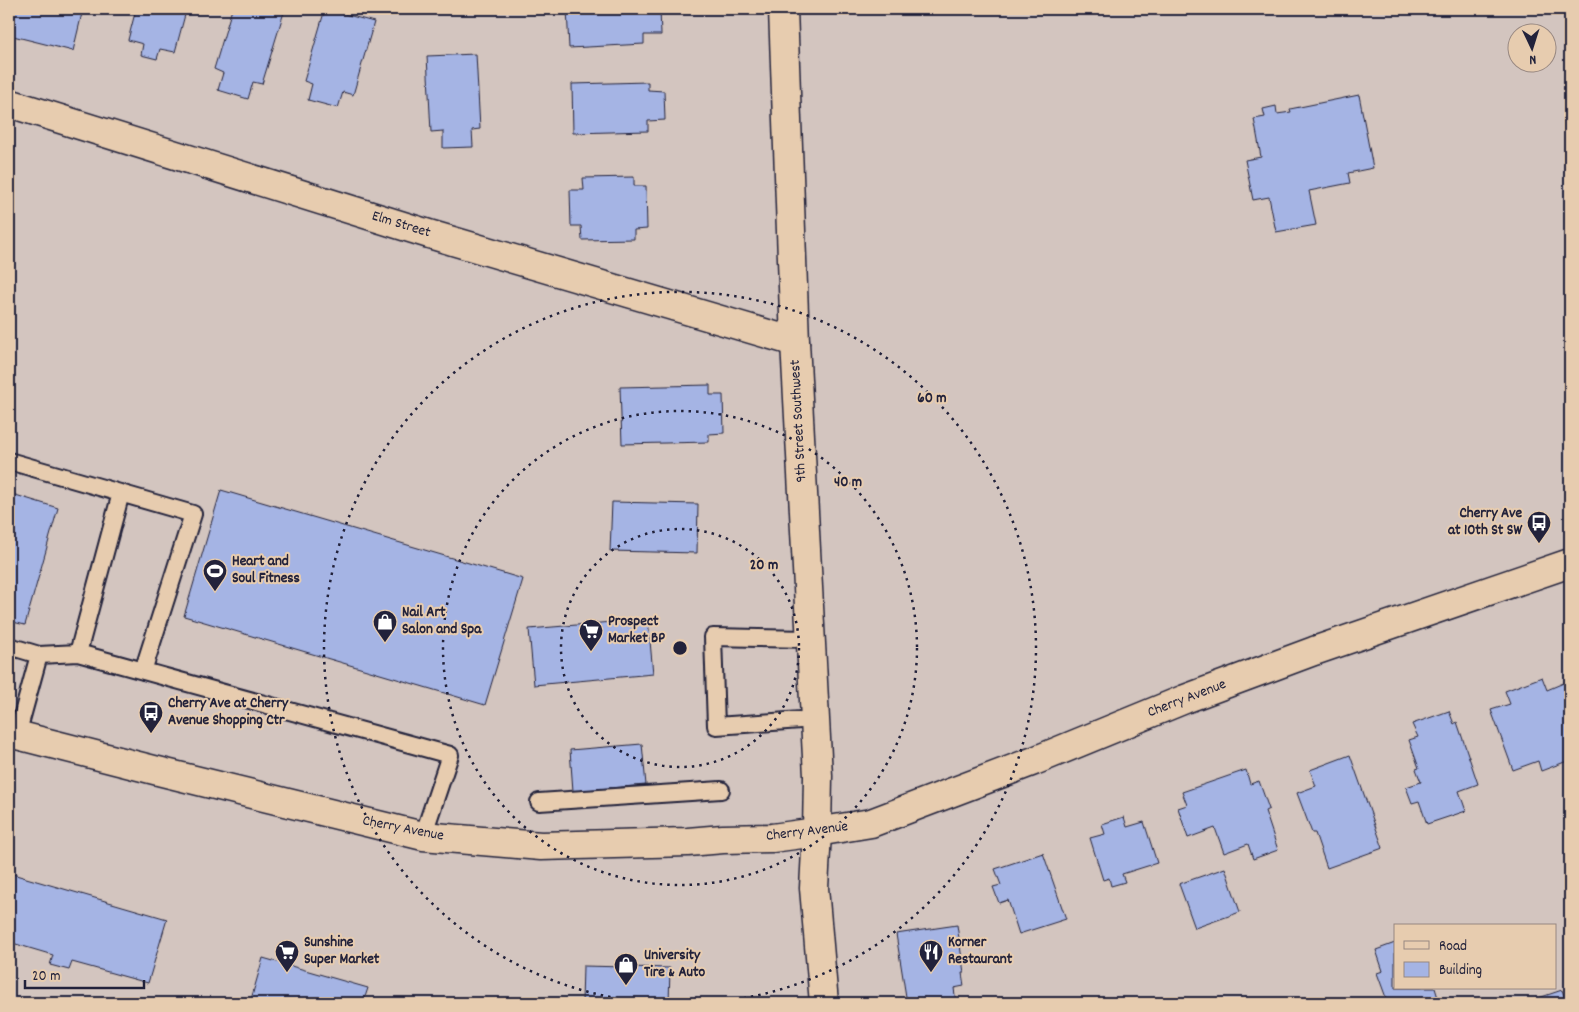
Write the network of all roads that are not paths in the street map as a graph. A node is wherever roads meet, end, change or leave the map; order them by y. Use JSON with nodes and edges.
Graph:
{"nodes":[{"id":1,"x":783,"y":9,"type":"edge"},
{"id":2,"x":9,"y":103,"type":"edge"},
{"id":3,"x":795,"y":342,"type":"junction"},
{"id":4,"x":9,"y":461,"type":"edge"},
{"id":5,"x":121,"y":493,"type":"junction"},
{"id":6,"x":1570,"y":563,"type":"edge"},
{"id":7,"x":810,"y":639,"type":"junction"},
{"id":8,"x":9,"y":646,"type":"edge"},
{"id":9,"x":78,"y":653,"type":"junction"},
{"id":10,"x":38,"y":655,"type":"junction"},
{"id":11,"x":143,"y":671,"type":"junction"},
{"id":12,"x":815,"y":719,"type":"junction"},
{"id":13,"x":13,"y":734,"type":"edge"},
{"id":14,"x":721,"y":790,"type":"dead end"},
{"id":15,"x":539,"y":802,"type":"dead end"},
{"id":16,"x":817,"y":832,"type":"junction"},
{"id":17,"x":423,"y":836,"type":"junction"},
{"id":18,"x":824,"y":1003,"type":"edge"}],
"edges":[{"from":1,"to":3,"type":"street","name":"9th Street Southwest"},
{"from":2,"to":3,"type":"street","name":"Elm Street"},
{"from":3,"to":7,"type":"street","name":"9th Street Southwest"},
{"from":4,"to":5,"type":"lane"},
{"from":5,"to":9,"type":"lane"},
{"from":5,"to":11,"type":"lane"},
{"from":6,"to":16,"type":"street","name":"Cherry Avenue"},
{"from":7,"to":12,"type":"street","name":"9th Street Southwest"},
{"from":7,"to":12,"type":"lane"},
{"from":8,"to":10,"type":"lane"},
{"from":9,"to":10,"type":"lane"},
{"from":9,"to":11,"type":"lane"},
{"from":10,"to":13,"type":"lane"},
{"from":11,"to":17,"type":"lane"},
{"from":12,"to":16,"type":"street","name":"9th Street Southwest"},
{"from":13,"to":17,"type":"street","name":"Cherry Avenue"},
{"from":14,"to":15,"type":"lane"},
{"from":16,"to":17,"type":"street","name":"Cherry Avenue"},
{"from":16,"to":18,"type":"street","name":"9th Street Southwest"}]}
